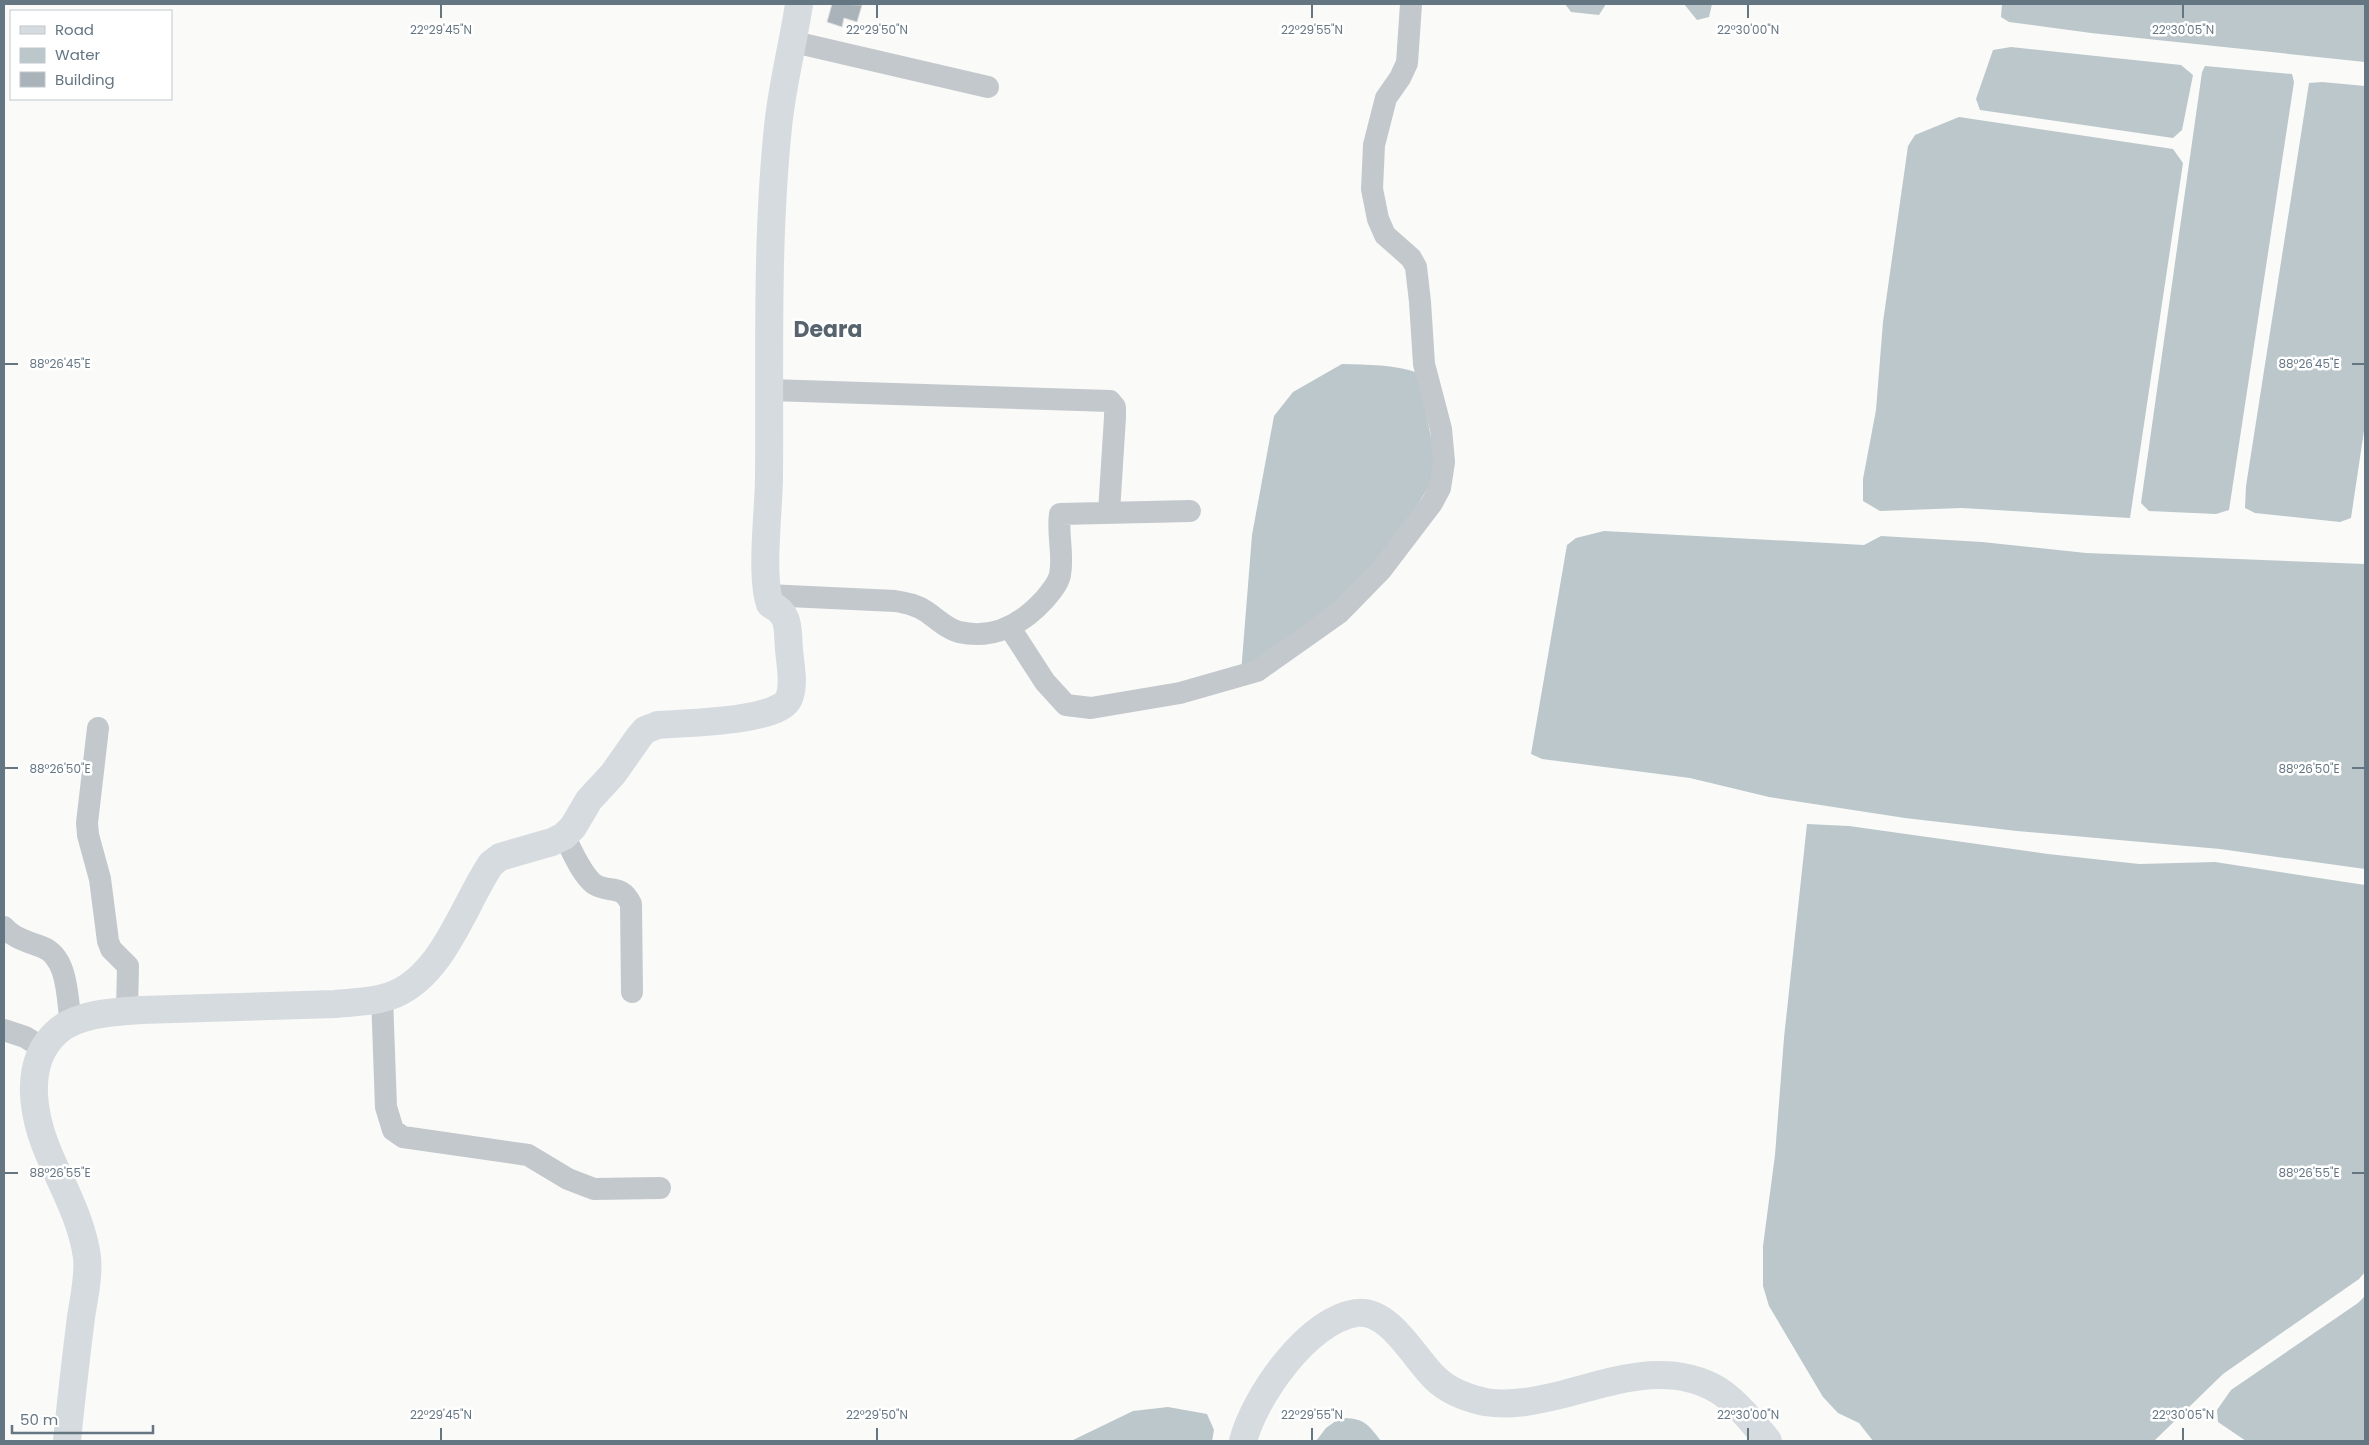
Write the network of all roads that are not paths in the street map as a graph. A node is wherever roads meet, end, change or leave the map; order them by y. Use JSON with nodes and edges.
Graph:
{"nodes":[{"id":1,"x":799,"y":4,"type":"edge"},
{"id":2,"x":1411,"y":4,"type":"edge"},
{"id":3,"x":794,"y":42,"type":"junction"},
{"id":4,"x":988,"y":87,"type":"dead end"},
{"id":5,"x":770,"y":390,"type":"junction"},
{"id":6,"x":1190,"y":511,"type":"dead end"},
{"id":7,"x":1110,"y":512,"type":"junction"},
{"id":8,"x":767,"y":595,"type":"junction"},
{"id":9,"x":1010,"y":628,"type":"junction"},
{"id":10,"x":98,"y":728,"type":"dead end"},
{"id":11,"x":564,"y":836,"type":"junction"},
{"id":12,"x":4,"y":927,"type":"edge"},
{"id":13,"x":632,"y":992,"type":"dead end"},
{"id":14,"x":382,"y":997,"type":"junction"},
{"id":15,"x":127,"y":1011,"type":"junction"},
{"id":16,"x":71,"y":1024,"type":"junction"},
{"id":17,"x":4,"y":1030,"type":"edge"},
{"id":18,"x":43,"y":1048,"type":"junction"},
{"id":19,"x":660,"y":1188,"type":"dead end"},
{"id":20,"x":67,"y":1441,"type":"edge"},
{"id":21,"x":1243,"y":1441,"type":"edge"},
{"id":22,"x":1768,"y":1441,"type":"edge"}],
"edges":[{"from":1,"to":3,"type":"main road"},
{"from":2,"to":9,"type":"street"},
{"from":3,"to":4,"type":"street"},
{"from":3,"to":5,"type":"main road"},
{"from":5,"to":7,"type":"street"},
{"from":5,"to":8,"type":"main road"},
{"from":6,"to":7,"type":"street"},
{"from":7,"to":9,"type":"street"},
{"from":8,"to":9,"type":"street"},
{"from":8,"to":11,"type":"main road"},
{"from":10,"to":15,"type":"street"},
{"from":11,"to":13,"type":"street"},
{"from":11,"to":14,"type":"main road"},
{"from":12,"to":16,"type":"street"},
{"from":14,"to":15,"type":"main road"},
{"from":14,"to":19,"type":"street"},
{"from":15,"to":16,"type":"main road"},
{"from":16,"to":18,"type":"main road"},
{"from":17,"to":18,"type":"street"},
{"from":18,"to":20,"type":"main road"},
{"from":21,"to":22,"type":"main road"}]}
